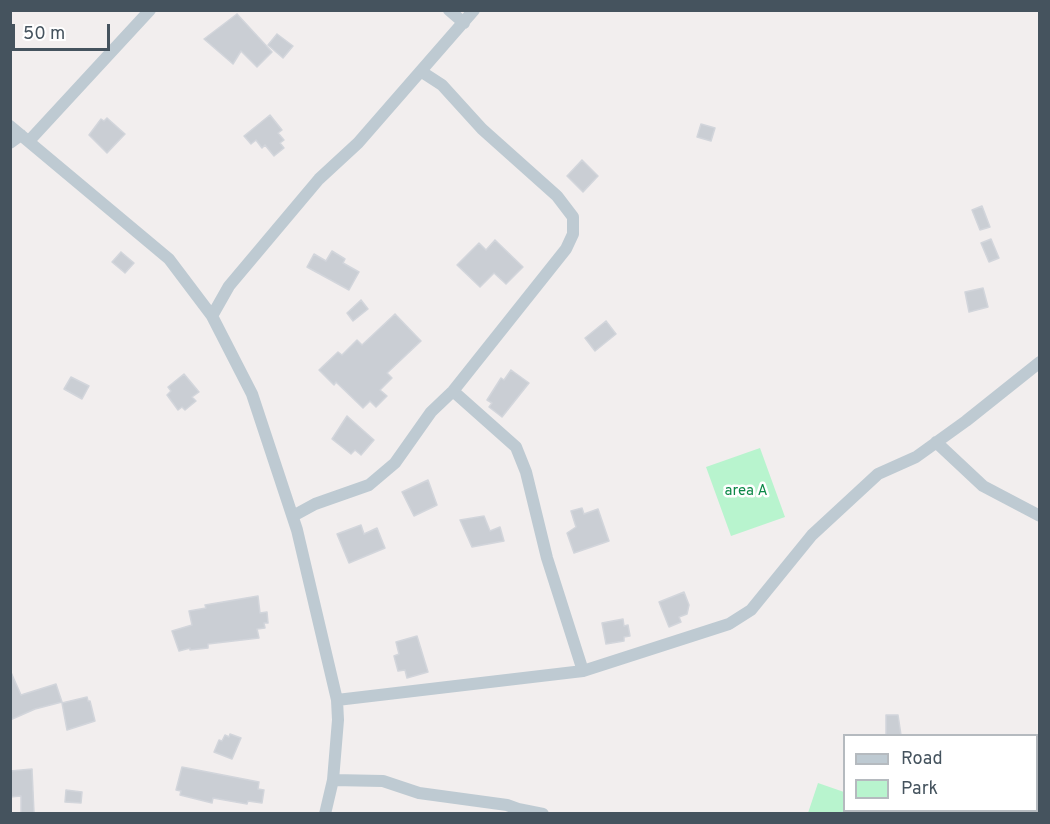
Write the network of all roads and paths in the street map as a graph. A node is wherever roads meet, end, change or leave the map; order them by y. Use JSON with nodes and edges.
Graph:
{"nodes":[{"id":1,"x":150,"y":10,"type":"edge"},
{"id":2,"x":449,"y":10,"type":"edge"},
{"id":3,"x":474,"y":10,"type":"edge"},
{"id":4,"x":464,"y":22,"type":"junction"},
{"id":5,"x":423,"y":72,"type":"junction"},
{"id":6,"x":10,"y":126,"type":"edge"},
{"id":7,"x":25,"y":138,"type":"junction"},
{"id":8,"x":10,"y":143,"type":"edge"},
{"id":9,"x":212,"y":316,"type":"junction"},
{"id":10,"x":1040,"y":362,"type":"edge"},
{"id":11,"x":453,"y":391,"type":"junction"},
{"id":12,"x":936,"y":442,"type":"junction"},
{"id":13,"x":293,"y":516,"type":"junction"},
{"id":14,"x":1040,"y":516,"type":"edge"},
{"id":15,"x":583,"y":671,"type":"junction"},
{"id":16,"x":337,"y":700,"type":"junction"},
{"id":17,"x":333,"y":780,"type":"junction"},
{"id":18,"x":519,"y":811,"type":"edge"},
{"id":19,"x":325,"y":813,"type":"edge"},
{"id":20,"x":543,"y":813,"type":"edge"}],
"edges":[{"from":1,"to":7,"type":"street"},
{"from":2,"to":4,"type":"street"},
{"from":3,"to":4,"type":"street"},
{"from":4,"to":5,"type":"street"},
{"from":5,"to":9,"type":"street"},
{"from":5,"to":11,"type":"street"},
{"from":6,"to":7,"type":"street"},
{"from":7,"to":8,"type":"street"},
{"from":7,"to":9,"type":"street"},
{"from":9,"to":13,"type":"street"},
{"from":10,"to":12,"type":"street"},
{"from":11,"to":13,"type":"street"},
{"from":11,"to":15,"type":"street"},
{"from":12,"to":14,"type":"street"},
{"from":12,"to":15,"type":"street"},
{"from":13,"to":16,"type":"street"},
{"from":15,"to":16,"type":"street"},
{"from":16,"to":17,"type":"street"},
{"from":17,"to":18,"type":"street"},
{"from":17,"to":19,"type":"street"},
{"from":18,"to":20,"type":"street"}]}
